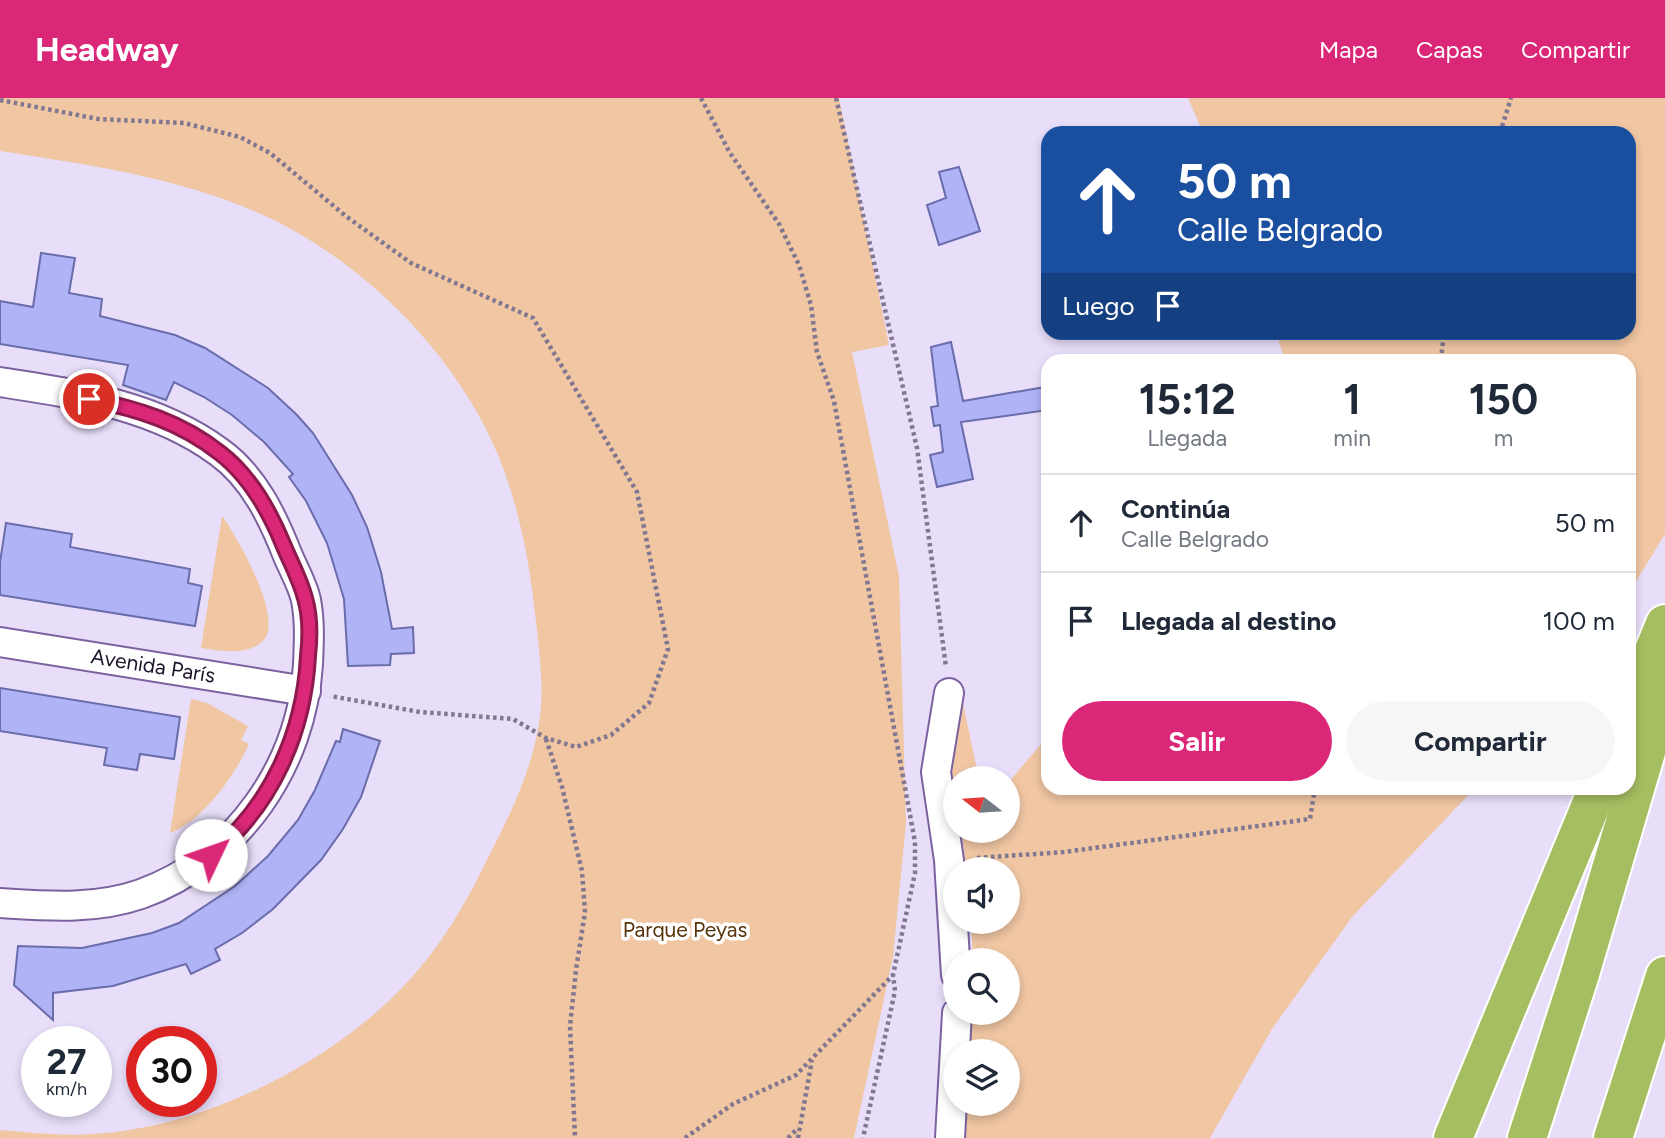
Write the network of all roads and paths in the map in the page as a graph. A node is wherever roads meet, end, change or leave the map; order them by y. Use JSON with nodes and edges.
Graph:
{"nodes":[{"id":1,"x":701,"y":98,"type":"edge"},
{"id":2,"x":836,"y":98,"type":"edge"},
{"id":3,"x":1511,"y":98,"type":"edge"},
{"id":4,"x":0,"y":100,"type":"edge"},
{"id":5,"x":1502,"y":126,"type":"edge"},
{"id":6,"x":0,"y":382,"type":"edge"},
{"id":7,"x":1665,"y":624,"type":"edge"},
{"id":8,"x":0,"y":642,"type":"edge"},
{"id":9,"x":1665,"y":688,"type":"edge"},
{"id":10,"x":949,"y":692,"type":"joint"},
{"id":11,"x":314,"y":693,"type":"junction"},
{"id":12,"x":1636,"y":695,"type":"edge"},
{"id":13,"x":546,"y":738,"type":"junction"},
{"id":14,"x":1636,"y":785,"type":"edge"},
{"id":15,"x":1314,"y":795,"type":"edge"},
{"id":16,"x":1595,"y":795,"type":"edge"},
{"id":17,"x":1633,"y":795,"type":"edge"},
{"id":18,"x":948,"y":857,"type":"edge"},
{"id":19,"x":992,"y":857,"type":"edge"},
{"id":20,"x":943,"y":862,"type":"edge"},
{"id":21,"x":915,"y":873,"type":"junction"},
{"id":22,"x":0,"y":903,"type":"edge"},
{"id":23,"x":894,"y":975,"type":"junction"},
{"id":24,"x":1665,"y":976,"type":"edge"},
{"id":25,"x":956,"y":1025,"type":"edge"},
{"id":26,"x":812,"y":1060,"type":"junction"},
{"id":27,"x":798,"y":1128,"type":"junction"},
{"id":28,"x":575,"y":1138,"type":"edge"},
{"id":29,"x":685,"y":1138,"type":"edge"},
{"id":30,"x":788,"y":1138,"type":"edge"},
{"id":31,"x":798,"y":1138,"type":"edge"},
{"id":32,"x":863,"y":1138,"type":"edge"},
{"id":33,"x":950,"y":1138,"type":"edge"},
{"id":34,"x":1454,"y":1138,"type":"edge"},
{"id":35,"x":1527,"y":1138,"type":"edge"},
{"id":36,"x":1613,"y":1138,"type":"edge"}],
"edges":[{"from":1,"to":21,"type":"path"},
{"from":2,"to":10,"type":"path"},
{"from":3,"to":5,"type":"path"},
{"from":4,"to":13,"type":"path"},
{"from":6,"to":11,"type":"street"},
{"from":7,"to":12,"type":"highway"},
{"from":8,"to":11,"type":"street","name":"Avenida París"},
{"from":9,"to":14,"type":"highway"},
{"from":10,"to":18,"type":"street"},
{"from":11,"to":13,"type":"path"},
{"from":11,"to":22,"type":"street"},
{"from":13,"to":28,"type":"path"},
{"from":15,"to":19,"type":"path"},
{"from":16,"to":34,"type":"highway"},
{"from":17,"to":35,"type":"highway"},
{"from":20,"to":21,"type":"path"},
{"from":21,"to":23,"type":"path"},
{"from":23,"to":26,"type":"path"},
{"from":23,"to":32,"type":"path"},
{"from":24,"to":36,"type":"highway"},
{"from":25,"to":33,"type":"street"},
{"from":26,"to":27,"type":"path"},
{"from":26,"to":29,"type":"path"},
{"from":27,"to":30,"type":"path"},
{"from":27,"to":31,"type":"path"}]}
